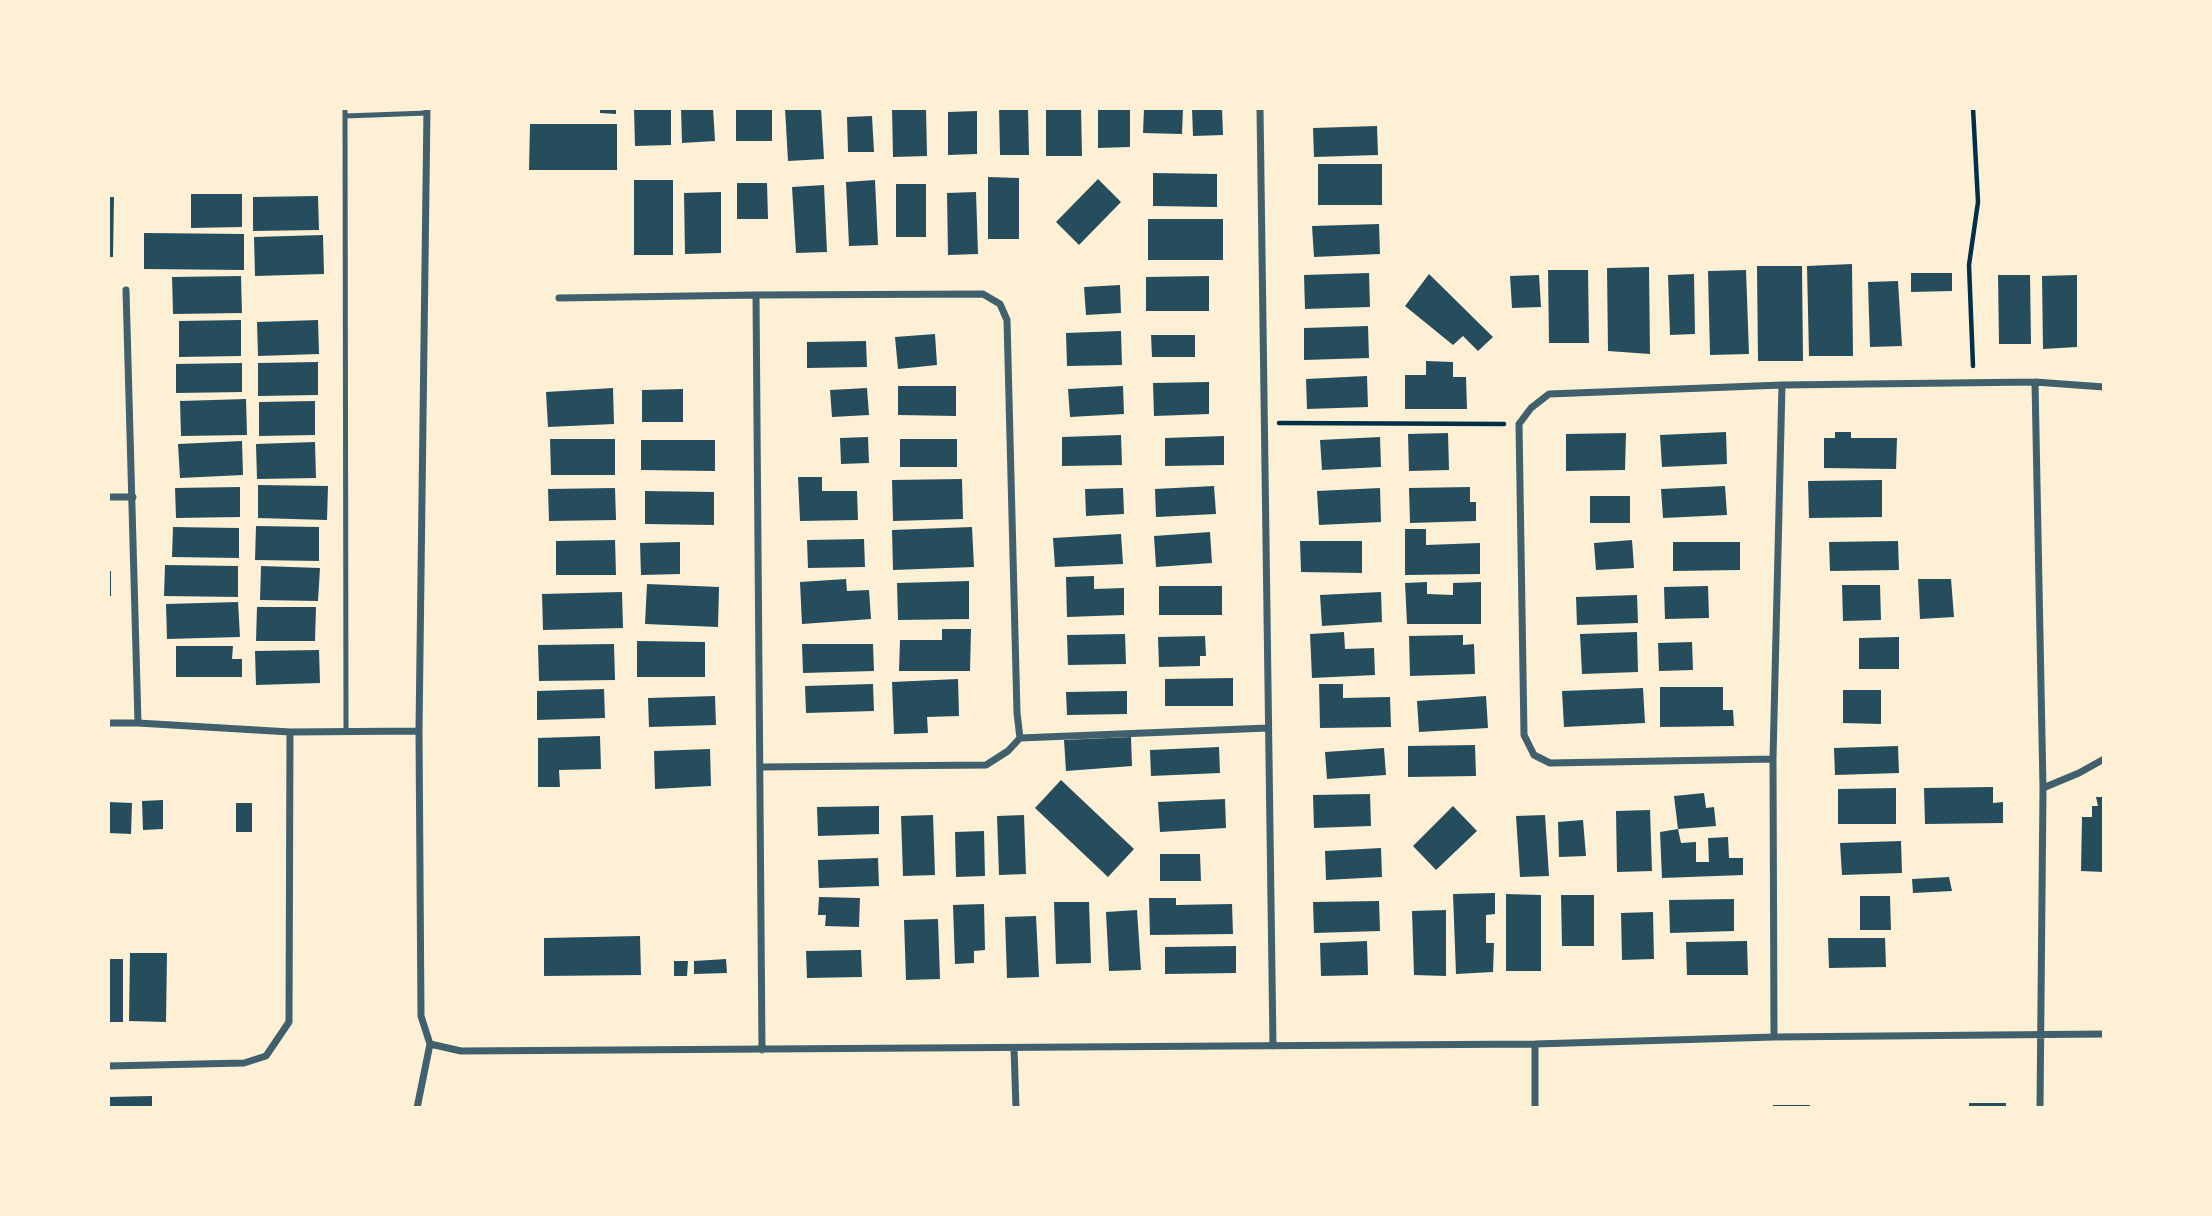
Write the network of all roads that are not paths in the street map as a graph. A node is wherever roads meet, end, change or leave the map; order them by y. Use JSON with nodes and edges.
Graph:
{"nodes":[{"id":1,"x":345,"y":108,"type":"edge"},
{"id":2,"x":1260,"y":108,"type":"edge"},
{"id":3,"x":427,"y":111,"type":"edge"},
{"id":4,"x":345,"y":116,"type":"junction"},
{"id":5,"x":126,"y":290,"type":"dead end"},
{"id":6,"x":756,"y":295,"type":"junction"},
{"id":7,"x":559,"y":298,"type":"dead end"},
{"id":8,"x":2035,"y":382,"type":"junction"},
{"id":9,"x":1782,"y":385,"type":"junction"},
{"id":10,"x":2104,"y":387,"type":"edge"},
{"id":11,"x":108,"y":497,"type":"edge"},
{"id":12,"x":133,"y":497,"type":"junction"},
{"id":13,"x":108,"y":723,"type":"edge"},
{"id":14,"x":138,"y":723,"type":"junction"},
{"id":15,"x":1268,"y":728,"type":"junction"},
{"id":16,"x":346,"y":731,"type":"junction"},
{"id":17,"x":419,"y":731,"type":"junction"},
{"id":18,"x":290,"y":732,"type":"junction"},
{"id":19,"x":1020,"y":738,"type":"junction"},
{"id":20,"x":1773,"y":759,"type":"junction"},
{"id":21,"x":2104,"y":759,"type":"edge"},
{"id":22,"x":761,"y":767,"type":"junction"},
{"id":23,"x":2043,"y":788,"type":"junction"},
{"id":24,"x":2104,"y":1034,"type":"edge"},
{"id":25,"x":2040,"y":1035,"type":"junction"},
{"id":26,"x":1774,"y":1037,"type":"junction"},
{"id":27,"x":429,"y":1044,"type":"junction"},
{"id":28,"x":1535,"y":1044,"type":"junction"},
{"id":29,"x":1273,"y":1046,"type":"junction"},
{"id":30,"x":1014,"y":1048,"type":"junction"},
{"id":31,"x":762,"y":1050,"type":"junction"},
{"id":32,"x":108,"y":1066,"type":"edge"},
{"id":33,"x":417,"y":1108,"type":"edge"},
{"id":34,"x":1016,"y":1108,"type":"edge"},
{"id":35,"x":1535,"y":1108,"type":"edge"},
{"id":36,"x":2040,"y":1108,"type":"edge"}],
"edges":[{"from":1,"to":4,"type":"lane"},
{"from":2,"to":15,"type":"street"},
{"from":3,"to":4,"type":"lane"},
{"from":3,"to":17,"type":"street"},
{"from":4,"to":16,"type":"lane"},
{"from":5,"to":12,"type":"street"},
{"from":6,"to":7,"type":"street"},
{"from":6,"to":19,"type":"street"},
{"from":6,"to":22,"type":"street"},
{"from":8,"to":9,"type":"street"},
{"from":8,"to":10,"type":"street"},
{"from":8,"to":23,"type":"street"},
{"from":9,"to":20,"type":"street"},
{"from":9,"to":20,"type":"street"},
{"from":11,"to":12,"type":"street"},
{"from":12,"to":14,"type":"street"},
{"from":13,"to":14,"type":"street"},
{"from":14,"to":18,"type":"street"},
{"from":15,"to":19,"type":"street"},
{"from":15,"to":29,"type":"street"},
{"from":16,"to":17,"type":"street"},
{"from":16,"to":18,"type":"street"},
{"from":17,"to":27,"type":"street"},
{"from":18,"to":32,"type":"street"},
{"from":19,"to":22,"type":"street"},
{"from":20,"to":26,"type":"street"},
{"from":21,"to":23,"type":"street"},
{"from":22,"to":31,"type":"street"},
{"from":23,"to":25,"type":"street"},
{"from":24,"to":25,"type":"street"},
{"from":25,"to":26,"type":"street"},
{"from":25,"to":36,"type":"street"},
{"from":26,"to":28,"type":"street"},
{"from":27,"to":31,"type":"street"},
{"from":27,"to":33,"type":"street"},
{"from":28,"to":29,"type":"street"},
{"from":28,"to":35,"type":"street"},
{"from":29,"to":30,"type":"street"},
{"from":30,"to":31,"type":"street"},
{"from":30,"to":34,"type":"street"}]}
